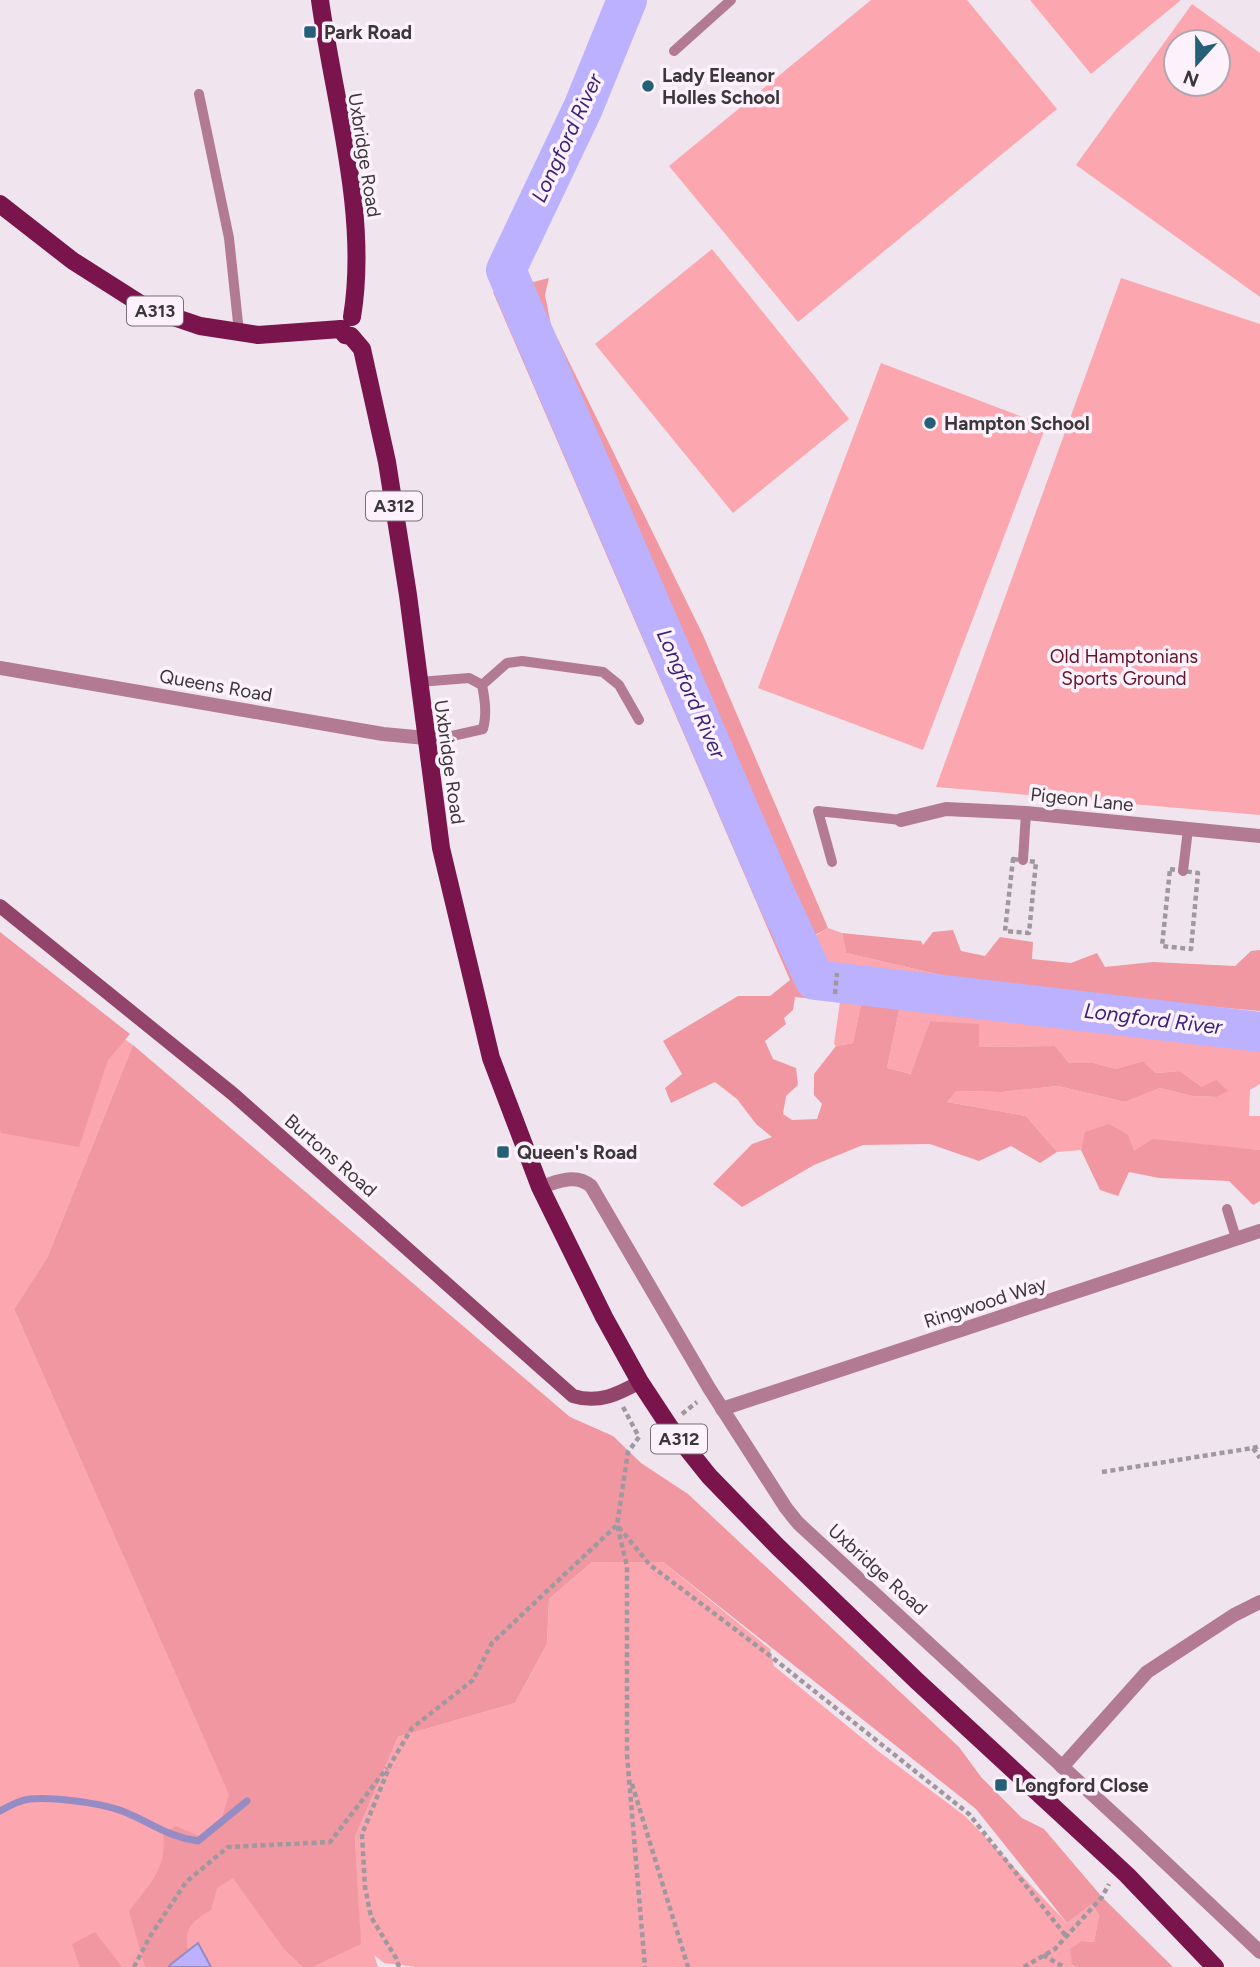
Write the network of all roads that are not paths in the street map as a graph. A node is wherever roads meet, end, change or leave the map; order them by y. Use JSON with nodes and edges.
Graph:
{"nodes":[{"id":1,"x":320,"y":0,"type":"edge"},
{"id":2,"x":731,"y":0,"type":"edge"},
{"id":3,"x":674,"y":51,"type":"dead end"},
{"id":4,"x":199,"y":94,"type":"dead end"},
{"id":5,"x":0,"y":204,"type":"edge"},
{"id":6,"x":348,"y":327,"type":"junction"},
{"id":7,"x":239,"y":332,"type":"junction"},
{"id":8,"x":0,"y":668,"type":"edge"},
{"id":9,"x":419,"y":682,"type":"junction"},
{"id":10,"x":482,"y":685,"type":"junction"},
{"id":11,"x":639,"y":720,"type":"dead end"},
{"id":12,"x":425,"y":738,"type":"junction"},
{"id":13,"x":1026,"y":813,"type":"junction"},
{"id":14,"x":901,"y":820,"type":"joint"},
{"id":15,"x":1188,"y":829,"type":"junction"},
{"id":16,"x":1260,"y":836,"type":"edge"},
{"id":17,"x":1023,"y":860,"type":"road end"},
{"id":18,"x":832,"y":862,"type":"dead end"},
{"id":19,"x":1183,"y":871,"type":"road end"},
{"id":20,"x":0,"y":906,"type":"edge"},
{"id":21,"x":540,"y":1187,"type":"junction"},
{"id":22,"x":1227,"y":1209,"type":"dead end"},
{"id":23,"x":1260,"y":1231,"type":"edge"},
{"id":24,"x":1236,"y":1238,"type":"junction"},
{"id":25,"x":640,"y":1382,"type":"junction"},
{"id":26,"x":722,"y":1409,"type":"junction"},
{"id":27,"x":1260,"y":1602,"type":"edge"},
{"id":28,"x":1062,"y":1767,"type":"junction"},
{"id":29,"x":1260,"y":1952,"type":"edge"},
{"id":30,"x":1215,"y":1967,"type":"edge"}],
"edges":[{"from":1,"to":6,"type":"main road","name":"Uxbridge Road"},
{"from":2,"to":3,"type":"lane"},
{"from":4,"to":7,"type":"lane"},
{"from":5,"to":7,"type":"main road","number":"A313"},
{"from":6,"to":7,"type":"main road","number":"A313"},
{"from":6,"to":9,"type":"main road","name":"Uxbridge Road","number":"A312"},
{"from":8,"to":12,"type":"street","name":"Queens Road"},
{"from":9,"to":10,"type":"lane"},
{"from":9,"to":12,"type":"main road","name":"Uxbridge Road","number":"A312"},
{"from":10,"to":11,"type":"lane"},
{"from":10,"to":12,"type":"lane"},
{"from":12,"to":21,"type":"main road","name":"Uxbridge Road","number":"A312"},
{"from":13,"to":14,"type":"street","name":"Pigeon Lane"},
{"from":13,"to":15,"type":"street","name":"Pigeon Lane"},
{"from":13,"to":17,"type":"lane"},
{"from":14,"to":18,"type":"lane"},
{"from":15,"to":16,"type":"street","name":"Pigeon Lane"},
{"from":15,"to":19,"type":"lane"},
{"from":20,"to":25,"type":"street","name":"Burtons Road"},
{"from":21,"to":25,"type":"main road","name":"Uxbridge Road","number":"A312"},
{"from":21,"to":26,"type":"street","name":"Uxbridge Road"},
{"from":22,"to":24,"type":"lane"},
{"from":23,"to":24,"type":"street","name":"Ringwood Way"},
{"from":24,"to":26,"type":"street","name":"Ringwood Way"},
{"from":25,"to":30,"type":"main road","name":"Uxbridge Road","number":"A312"},
{"from":26,"to":28,"type":"street","name":"Uxbridge Road"},
{"from":27,"to":28,"type":"street"},
{"from":28,"to":29,"type":"street","name":"Uxbridge Road"}]}
